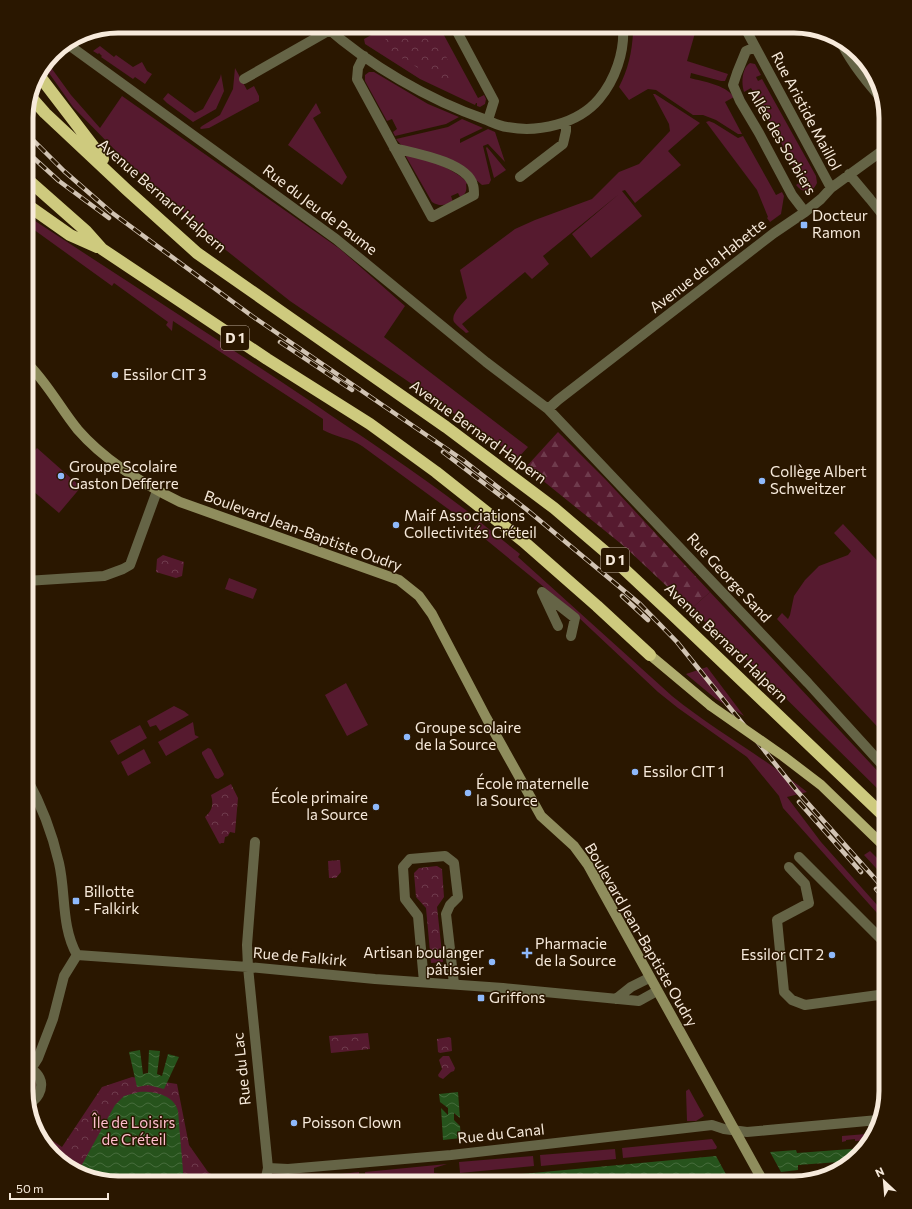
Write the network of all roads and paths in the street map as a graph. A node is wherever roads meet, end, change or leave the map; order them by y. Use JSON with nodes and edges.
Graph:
{"nodes":[{"id":1,"x":319,"y":33,"type":"edge"},
{"id":2,"x":336,"y":33,"type":"edge"},
{"id":3,"x":458,"y":33,"type":"edge"},
{"id":4,"x":623,"y":33,"type":"edge"},
{"id":5,"x":748,"y":33,"type":"edge"},
{"id":6,"x":71,"y":47,"type":"edge"},
{"id":7,"x":755,"y":47,"type":"junction"},
{"id":8,"x":844,"y":49,"type":"edge"},
{"id":9,"x":364,"y":56,"type":"junction"},
{"id":10,"x":244,"y":79,"type":"dead end"},
{"id":11,"x":42,"y":80,"type":"edge"},
{"id":12,"x":875,"y":91,"type":"edge"},
{"id":13,"x":35,"y":102,"type":"edge"},
{"id":14,"x":488,"y":120,"type":"junction"},
{"id":15,"x":566,"y":122,"type":"junction"},
{"id":16,"x":394,"y":148,"type":"junction"},
{"id":17,"x":879,"y":153,"type":"edge"},
{"id":18,"x":849,"y":174,"type":"junction"},
{"id":19,"x":520,"y":177,"type":"dead end"},
{"id":20,"x":33,"y":184,"type":"edge"},
{"id":21,"x":831,"y":188,"type":"junction"},
{"id":22,"x":127,"y":190,"type":"junction"},
{"id":23,"x":33,"y":209,"type":"edge"},
{"id":24,"x":879,"y":211,"type":"edge"},
{"id":25,"x":805,"y":212,"type":"junction"},
{"id":26,"x":102,"y":249,"type":"junction"},
{"id":27,"x":33,"y":369,"type":"edge"},
{"id":28,"x":548,"y":409,"type":"junction"},
{"id":29,"x":157,"y":491,"type":"junction"},
{"id":30,"x":33,"y":581,"type":"edge"},
{"id":31,"x":558,"y":626,"type":"dead end"},
{"id":32,"x":571,"y":636,"type":"dead end"},
{"id":33,"x":650,"y":655,"type":"joint"},
{"id":34,"x":879,"y":761,"type":"edge"},
{"id":35,"x":33,"y":790,"type":"edge"},
{"id":36,"x":879,"y":811,"type":"edge"},
{"id":37,"x":879,"y":841,"type":"edge"},
{"id":38,"x":255,"y":842,"type":"dead end"},
{"id":39,"x":799,"y":857,"type":"dead end"},
{"id":40,"x":789,"y":867,"type":"dead end"},
{"id":41,"x":879,"y":937,"type":"edge"},
{"id":42,"x":77,"y":955,"type":"junction"},
{"id":43,"x":248,"y":967,"type":"junction"},
{"id":44,"x":649,"y":978,"type":"junction"},
{"id":45,"x":424,"y":982,"type":"junction"},
{"id":46,"x":454,"y":984,"type":"junction"},
{"id":47,"x":657,"y":991,"type":"junction"},
{"id":48,"x":879,"y":995,"type":"edge"},
{"id":49,"x":616,"y":998,"type":"junction"},
{"id":50,"x":33,"y":1063,"type":"edge"},
{"id":51,"x":33,"y":1072,"type":"edge"},
{"id":52,"x":34,"y":1100,"type":"edge"},
{"id":53,"x":874,"y":1120,"type":"edge"},
{"id":54,"x":735,"y":1131,"type":"junction"},
{"id":55,"x":268,"y":1168,"type":"junction"},
{"id":56,"x":266,"y":1176,"type":"edge"},
{"id":57,"x":760,"y":1176,"type":"edge"}],
"edges":[{"from":1,"to":10,"type":"street"},
{"from":2,"to":9,"type":"street"},
{"from":3,"to":14,"type":"street"},
{"from":4,"to":15,"type":"street"},
{"from":5,"to":7,"type":"street","name":"Rue Aristide Maillol"},
{"from":6,"to":28,"type":"street","name":"Rue du Jeu de Paume"},
{"from":7,"to":21,"type":"street","name":"Rue Aristide Maillol"},
{"from":7,"to":25,"type":"street","name":"Allée des Sorbiers"},
{"from":8,"to":12,"type":"street"},
{"from":9,"to":14,"type":"street"},
{"from":9,"to":16,"type":"street"},
{"from":11,"to":22,"type":"highway"},
{"from":13,"to":22,"type":"highway","name":"Avenue Bernard Halpern","number":"D 1"},
{"from":14,"to":15,"type":"street"},
{"from":15,"to":19,"type":"street"},
{"from":16,"to":16,"type":"street"},
{"from":17,"to":18,"type":"street","name":"Avenue de la Habette"},
{"from":18,"to":21,"type":"street","name":"Avenue de la Habette"},
{"from":18,"to":24,"type":"street"},
{"from":20,"to":26,"type":"highway","number":"D 1"},
{"from":21,"to":25,"type":"street","name":"Avenue de la Habette"},
{"from":22,"to":36,"type":"highway","name":"Avenue Bernard Halpern","number":"D 1"},
{"from":23,"to":26,"type":"highway"},
{"from":25,"to":28,"type":"street","name":"Avenue de la Habette"},
{"from":26,"to":33,"type":"highway","number":"D 1"},
{"from":27,"to":29,"type":"street","name":"Boulevard Jean-Baptiste Oudry"},
{"from":28,"to":34,"type":"street","name":"Rue George Sand"},
{"from":29,"to":30,"type":"street"},
{"from":29,"to":44,"type":"street","name":"Boulevard Jean-Baptiste Oudry"},
{"from":31,"to":32,"type":"street"},
{"from":33,"to":37,"type":"main road","number":"D 1","bridge":true},
{"from":35,"to":42,"type":"street"},
{"from":38,"to":43,"type":"street","name":"Rue du Lac"},
{"from":39,"to":41,"type":"street"},
{"from":40,"to":48,"type":"street"},
{"from":42,"to":43,"type":"street","name":"Rue de Falkirk"},
{"from":42,"to":50,"type":"street"},
{"from":43,"to":45,"type":"street","name":"Rue de Falkirk"},
{"from":43,"to":55,"type":"street","name":"Rue du Lac"},
{"from":44,"to":47,"type":"street","name":"Boulevard Jean-Baptiste Oudry"},
{"from":44,"to":49,"type":"street"},
{"from":45,"to":46,"type":"street","name":"Rue de Falkirk"},
{"from":45,"to":46,"type":"street"},
{"from":46,"to":49,"type":"street","name":"Rue de Falkirk"},
{"from":47,"to":49,"type":"street","name":"Rue de Falkirk"},
{"from":47,"to":54,"type":"street","name":"Boulevard Jean-Baptiste Oudry"},
{"from":51,"to":52,"type":"street"},
{"from":53,"to":54,"type":"street","name":"Rue du Canal"},
{"from":54,"to":55,"type":"street","name":"Rue du Canal"},
{"from":54,"to":57,"type":"street","name":"Boulevard Jean-Baptiste Oudry"},
{"from":55,"to":56,"type":"street","name":"Rue du Lac"}]}
